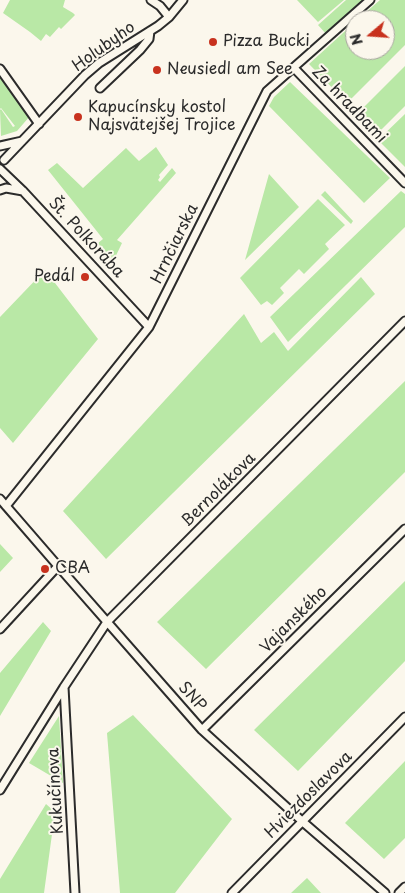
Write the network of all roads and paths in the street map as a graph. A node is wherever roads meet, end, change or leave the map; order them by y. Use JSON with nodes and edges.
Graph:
{"nodes":[{"id":1,"x":151,"y":0,"type":"edge"},
{"id":2,"x":183,"y":0,"type":"edge"},
{"id":3,"x":370,"y":0,"type":"edge"},
{"id":4,"x":168,"y":16,"type":"junction"},
{"id":5,"x":150,"y":31,"type":"junction"},
{"id":6,"x":294,"y":68,"type":"junction"},
{"id":7,"x":0,"y":69,"type":"edge"},
{"id":8,"x":100,"y":88,"type":"dead end"},
{"id":9,"x":39,"y":124,"type":"junction"},
{"id":10,"x":23,"y":140,"type":"junction"},
{"id":11,"x":0,"y":148,"type":"edge"},
{"id":12,"x":4,"y":160,"type":"junction"},
{"id":13,"x":0,"y":169,"type":"edge"},
{"id":14,"x":405,"y":183,"type":"edge"},
{"id":15,"x":0,"y":190,"type":"edge"},
{"id":16,"x":23,"y":190,"type":"junction"},
{"id":17,"x":405,"y":322,"type":"edge"},
{"id":18,"x":149,"y":327,"type":"junction"},
{"id":19,"x":0,"y":499,"type":"edge"},
{"id":20,"x":6,"y":506,"type":"junction"},
{"id":21,"x":405,"y":529,"type":"edge"},
{"id":22,"x":58,"y":566,"type":"junction"},
{"id":23,"x":107,"y":622,"type":"junction"},
{"id":24,"x":0,"y":629,"type":"edge"},
{"id":25,"x":64,"y":687,"type":"junction"},
{"id":26,"x":405,"y":717,"type":"edge"},
{"id":27,"x":202,"y":730,"type":"junction"},
{"id":28,"x":0,"y":790,"type":"edge"},
{"id":29,"x":302,"y":822,"type":"junction"},
{"id":30,"x":405,"y":887,"type":"edge"},
{"id":31,"x":76,"y":893,"type":"edge"},
{"id":32,"x":232,"y":893,"type":"edge"},
{"id":33,"x":385,"y":893,"type":"edge"},
{"id":34,"x":399,"y":893,"type":"edge"}],
"edges":[{"from":1,"to":4,"type":"street"},
{"from":2,"to":4,"type":"street","name":"Holubyho"},
{"from":3,"to":6,"type":"street","name":"Hrnčiarska"},
{"from":4,"to":5,"type":"street","name":"Holubyho"},
{"from":5,"to":8,"type":"street"},
{"from":5,"to":9,"type":"street","name":"Holubyho"},
{"from":6,"to":14,"type":"street","name":"Za hradbami"},
{"from":6,"to":18,"type":"street","name":"Hrnčiarska"},
{"from":7,"to":9,"type":"street"},
{"from":9,"to":10,"type":"street","name":"Holubyho"},
{"from":10,"to":11,"type":"street"},
{"from":10,"to":12,"type":"street","name":"Holubyho"},
{"from":11,"to":12,"type":"street"},
{"from":12,"to":13,"type":"street","name":"Holubyho"},
{"from":13,"to":16,"type":"street","name":"Št. Polkorába"},
{"from":15,"to":16,"type":"street"},
{"from":16,"to":18,"type":"street","name":"Št. Polkorába"},
{"from":17,"to":23,"type":"street","name":"Bernolákova"},
{"from":18,"to":20,"type":"street","name":"Hrnčiarska"},
{"from":19,"to":20,"type":"street","name":"SNP"},
{"from":20,"to":22,"type":"street","name":"SNP"},
{"from":21,"to":27,"type":"street","name":"Vajanského"},
{"from":22,"to":23,"type":"street","name":"SNP"},
{"from":22,"to":24,"type":"street"},
{"from":23,"to":25,"type":"street","name":"Bernolákova"},
{"from":23,"to":27,"type":"street","name":"SNP"},
{"from":25,"to":28,"type":"street","name":"Bernolákova"},
{"from":25,"to":31,"type":"street","name":"Kukučínova"},
{"from":26,"to":29,"type":"street","name":"Hviezdoslavova"},
{"from":27,"to":29,"type":"street","name":"SNP"},
{"from":29,"to":32,"type":"street","name":"Hviezdoslavova"},
{"from":29,"to":33,"type":"street","name":"SNP"},
{"from":30,"to":34,"type":"street"}]}
